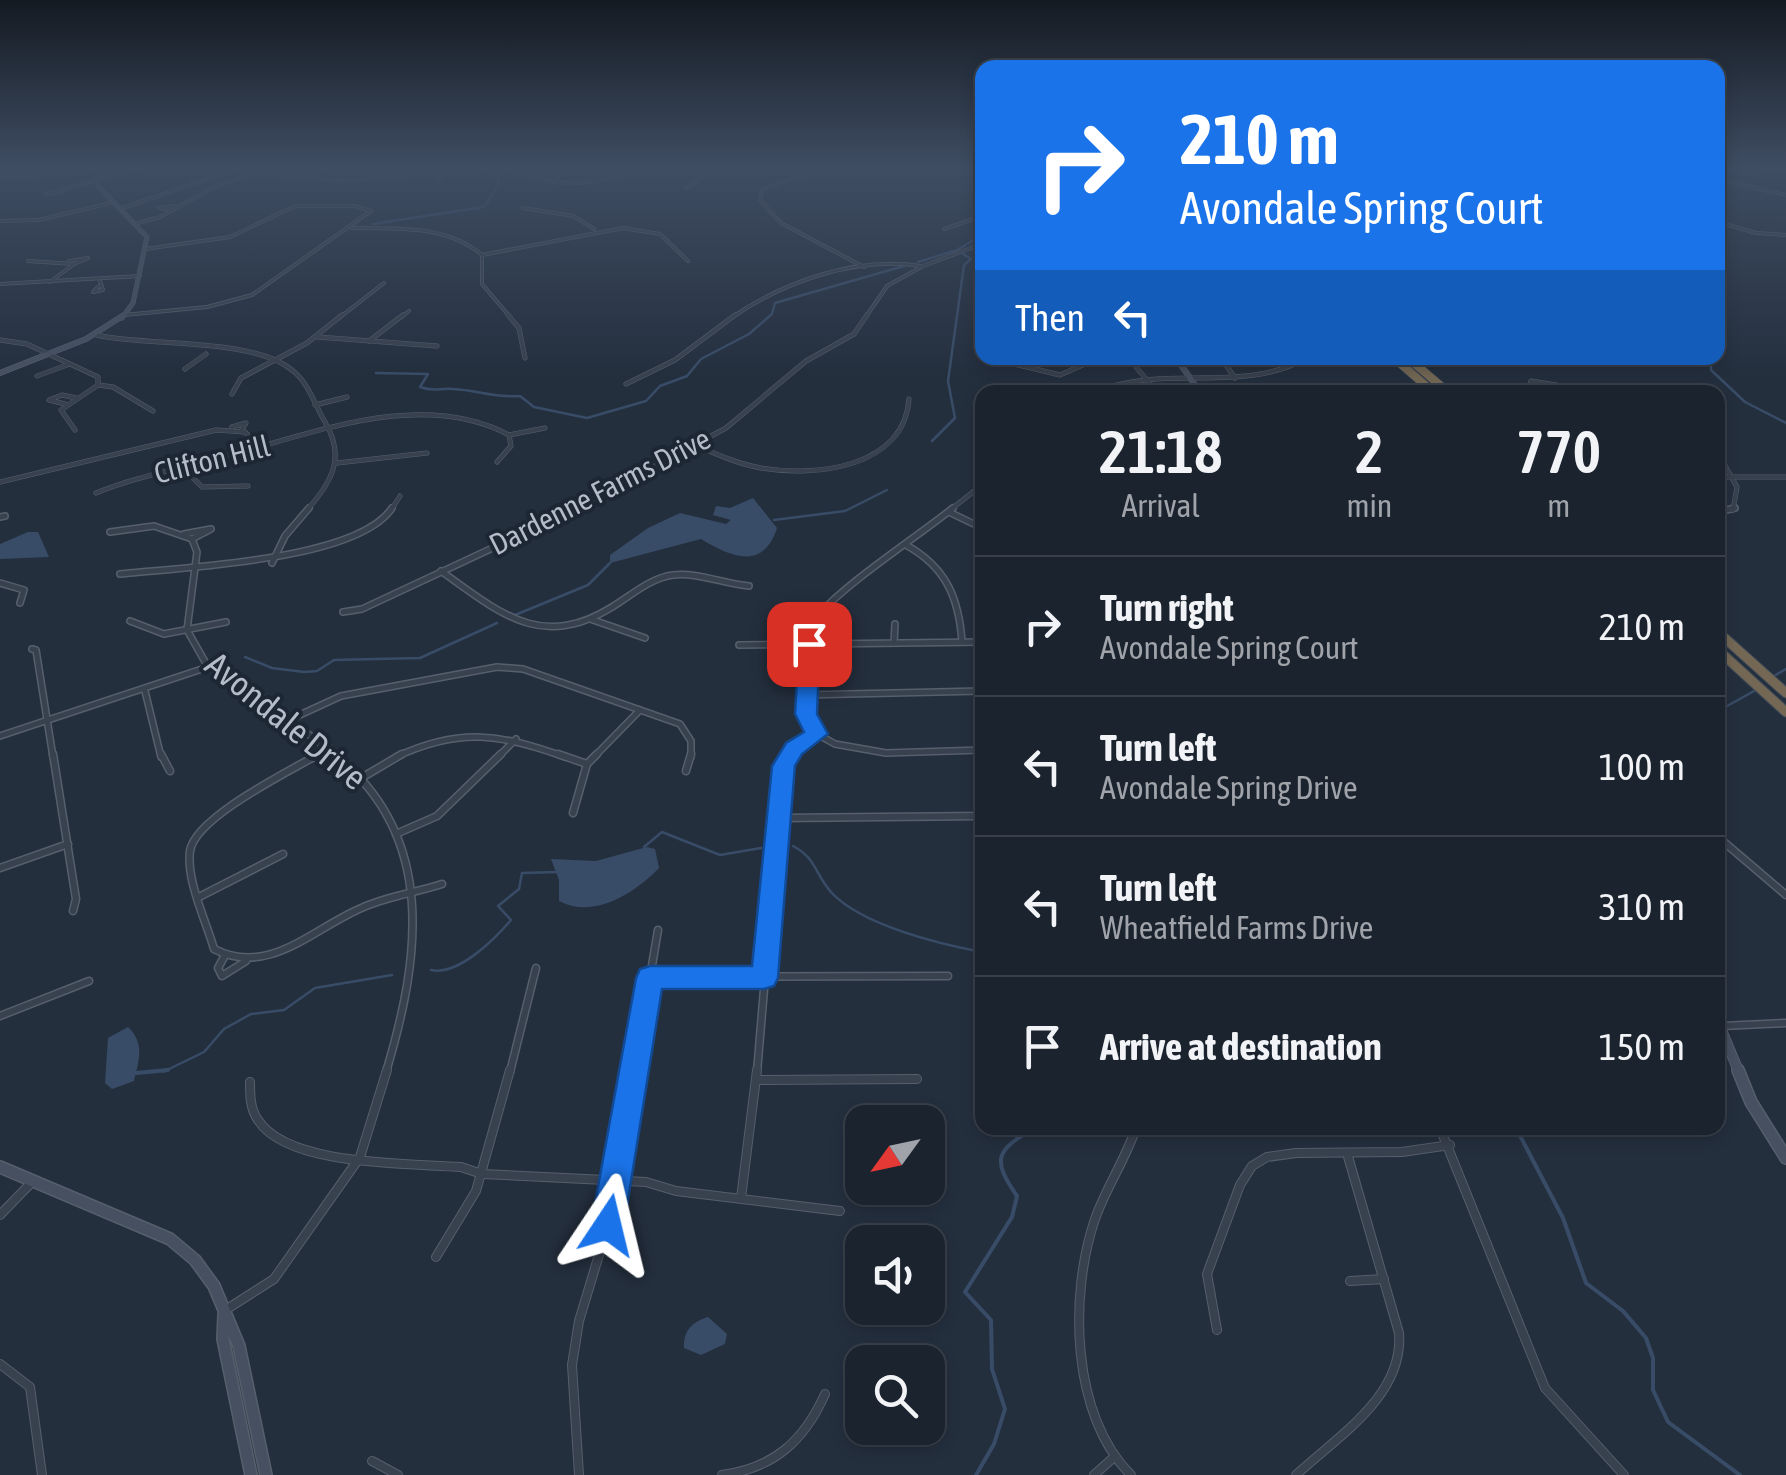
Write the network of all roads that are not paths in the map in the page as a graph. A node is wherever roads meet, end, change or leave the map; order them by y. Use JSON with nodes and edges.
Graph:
{"nodes":[{"id":1,"x":146,"y":236,"type":"edge"},
{"id":2,"x":232,"y":236,"type":"edge"},
{"id":3,"x":337,"y":236,"type":"edge"},
{"id":4,"x":445,"y":236,"type":"edge"},
{"id":5,"x":574,"y":236,"type":"edge"},
{"id":6,"x":658,"y":236,"type":"edge"},
{"id":7,"x":805,"y":236,"type":"edge"},
{"id":8,"x":975,"y":247,"type":"edge"},
{"id":9,"x":145,"y":249,"type":"junction"},
{"id":10,"x":482,"y":256,"type":"junction"},
{"id":11,"x":28,"y":261,"type":"dead end"},
{"id":12,"x":688,"y":262,"type":"dead end"},
{"id":13,"x":923,"y":266,"type":"junction"},
{"id":14,"x":864,"y":268,"type":"junction"},
{"id":15,"x":140,"y":276,"type":"junction"},
{"id":16,"x":47,"y":283,"type":"junction"},
{"id":17,"x":384,"y":283,"type":"dead end"},
{"id":18,"x":0,"y":284,"type":"edge"},
{"id":19,"x":409,"y":312,"type":"dead end"},
{"id":20,"x":124,"y":316,"type":"junction"},
{"id":21,"x":96,"y":335,"type":"junction"},
{"id":22,"x":315,"y":336,"type":"junction"},
{"id":23,"x":0,"y":340,"type":"edge"},
{"id":24,"x":369,"y":340,"type":"junction"},
{"id":25,"x":437,"y":346,"type":"dead end"},
{"id":26,"x":208,"y":352,"type":"junction"},
{"id":27,"x":49,"y":354,"type":"junction"},
{"id":28,"x":525,"y":358,"type":"dead end"},
{"id":29,"x":274,"y":360,"type":"junction"},
{"id":30,"x":70,"y":364,"type":"junction"},
{"id":31,"x":1017,"y":365,"type":"edge"},
{"id":32,"x":1089,"y":365,"type":"edge"},
{"id":33,"x":1181,"y":365,"type":"edge"},
{"id":34,"x":1226,"y":365,"type":"edge"},
{"id":35,"x":1290,"y":365,"type":"edge"},
{"id":36,"x":1402,"y":365,"type":"edge"},
{"id":37,"x":1416,"y":365,"type":"edge"},
{"id":38,"x":1136,"y":367,"type":"dead end"},
{"id":39,"x":185,"y":369,"type":"dead end"},
{"id":40,"x":0,"y":372,"type":"edge"},
{"id":41,"x":37,"y":376,"type":"dead end"},
{"id":42,"x":1235,"y":378,"type":"junction"},
{"id":43,"x":1191,"y":380,"type":"junction"},
{"id":44,"x":1151,"y":383,"type":"junction"},
{"id":45,"x":626,"y":384,"type":"dead end"},
{"id":46,"x":1120,"y":385,"type":"edge"},
{"id":47,"x":1195,"y":385,"type":"edge"},
{"id":48,"x":1425,"y":385,"type":"edge"},
{"id":49,"x":1440,"y":385,"type":"edge"},
{"id":50,"x":1531,"y":385,"type":"edge"},
{"id":51,"x":1564,"y":385,"type":"edge"},
{"id":52,"x":98,"y":386,"type":"junction"},
{"id":53,"x":232,"y":394,"type":"dead end"},
{"id":54,"x":347,"y":397,"type":"dead end"},
{"id":55,"x":76,"y":398,"type":"junction"},
{"id":56,"x":909,"y":400,"type":"dead end"},
{"id":57,"x":65,"y":404,"type":"junction"},
{"id":58,"x":315,"y":405,"type":"junction"},
{"id":59,"x":153,"y":411,"type":"dead end"},
{"id":60,"x":545,"y":428,"type":"dead end"},
{"id":61,"x":75,"y":430,"type":"dead end"},
{"id":62,"x":329,"y":430,"type":"junction"},
{"id":63,"x":509,"y":435,"type":"junction"},
{"id":64,"x":695,"y":445,"type":"junction"},
{"id":65,"x":260,"y":448,"type":"junction"},
{"id":66,"x":426,"y":453,"type":"dead end"},
{"id":67,"x":1725,"y":459,"type":"edge"},
{"id":68,"x":496,"y":462,"type":"dead end"},
{"id":69,"x":337,"y":463,"type":"junction"},
{"id":70,"x":183,"y":468,"type":"junction"},
{"id":71,"x":1786,"y":477,"type":"edge"},
{"id":72,"x":1725,"y":478,"type":"edge"},
{"id":73,"x":1732,"y":478,"type":"junction"},
{"id":74,"x":0,"y":482,"type":"edge"},
{"id":75,"x":248,"y":486,"type":"dead end"},
{"id":76,"x":975,"y":490,"type":"edge"},
{"id":77,"x":96,"y":493,"type":"dead end"},
{"id":78,"x":400,"y":496,"type":"dead end"},
{"id":79,"x":948,"y":511,"type":"junction"},
{"id":80,"x":1725,"y":511,"type":"edge"},
{"id":81,"x":975,"y":524,"type":"edge"},
{"id":82,"x":110,"y":532,"type":"dead end"},
{"id":83,"x":184,"y":534,"type":"junction"},
{"id":84,"x":192,"y":539,"type":"junction"},
{"id":85,"x":906,"y":545,"type":"junction"},
{"id":86,"x":274,"y":555,"type":"junction"},
{"id":87,"x":272,"y":563,"type":"dead end"},
{"id":88,"x":194,"y":564,"type":"junction"},
{"id":89,"x":442,"y":571,"type":"junction"},
{"id":90,"x":120,"y":574,"type":"dead end"},
{"id":91,"x":0,"y":583,"type":"edge"},
{"id":92,"x":749,"y":586,"type":"dead end"},
{"id":93,"x":20,"y":603,"type":"dead end"},
{"id":94,"x":343,"y":612,"type":"dead end"},
{"id":95,"x":593,"y":620,"type":"junction"},
{"id":96,"x":130,"y":621,"type":"dead end"},
{"id":97,"x":226,"y":622,"type":"dead end"},
{"id":98,"x":895,"y":624,"type":"dead end"},
{"id":99,"x":187,"y":630,"type":"junction"},
{"id":100,"x":645,"y":638,"type":"dead end"},
{"id":101,"x":1725,"y":638,"type":"edge"},
{"id":102,"x":962,"y":642,"type":"junction"},
{"id":103,"x":975,"y":642,"type":"edge"},
{"id":104,"x":894,"y":643,"type":"junction"},
{"id":105,"x":809,"y":644,"type":"junction"},
{"id":106,"x":739,"y":645,"type":"dead end"},
{"id":107,"x":32,"y":649,"type":"dead end"},
{"id":108,"x":1725,"y":656,"type":"edge"},
{"id":109,"x":208,"y":667,"type":"junction"},
{"id":110,"x":145,"y":691,"type":"junction"},
{"id":111,"x":975,"y":691,"type":"edge"},
{"id":112,"x":1786,"y":693,"type":"edge"},
{"id":113,"x":805,"y":695,"type":"junction"},
{"id":114,"x":640,"y":710,"type":"junction"},
{"id":115,"x":1786,"y":712,"type":"edge"},
{"id":116,"x":291,"y":719,"type":"junction"},
{"id":117,"x":47,"y":722,"type":"junction"},
{"id":118,"x":817,"y":734,"type":"junction"},
{"id":119,"x":0,"y":736,"type":"edge"},
{"id":120,"x":516,"y":739,"type":"junction"},
{"id":121,"x":329,"y":748,"type":"junction"},
{"id":122,"x":975,"y":750,"type":"edge"},
{"id":123,"x":588,"y":764,"type":"junction"},
{"id":124,"x":170,"y":771,"type":"dead end"},
{"id":125,"x":686,"y":771,"type":"dead end"},
{"id":126,"x":363,"y":776,"type":"junction"},
{"id":127,"x":573,"y":813,"type":"dead end"},
{"id":128,"x":975,"y":816,"type":"edge"},
{"id":129,"x":780,"y":818,"type":"junction"},
{"id":130,"x":396,"y":834,"type":"junction"},
{"id":131,"x":1725,"y":842,"type":"edge"},
{"id":132,"x":68,"y":844,"type":"junction"},
{"id":133,"x":283,"y":854,"type":"dead end"},
{"id":134,"x":0,"y":868,"type":"edge"},
{"id":135,"x":442,"y":884,"type":"dead end"},
{"id":136,"x":415,"y":893,"type":"junction"},
{"id":137,"x":199,"y":896,"type":"junction"},
{"id":138,"x":1786,"y":896,"type":"edge"},
{"id":139,"x":73,"y":911,"type":"dead end"},
{"id":140,"x":658,"y":930,"type":"dead end"},
{"id":141,"x":224,"y":957,"type":"junction"},
{"id":142,"x":247,"y":960,"type":"junction"},
{"id":143,"x":536,"y":968,"type":"dead end"},
{"id":144,"x":948,"y":976,"type":"dead end"},
{"id":145,"x":650,"y":978,"type":"junction"},
{"id":146,"x":764,"y":978,"type":"junction"},
{"id":147,"x":90,"y":981,"type":"dead end"},
{"id":148,"x":0,"y":1016,"type":"edge"},
{"id":149,"x":1786,"y":1023,"type":"edge"},
{"id":150,"x":1725,"y":1024,"type":"edge"},
{"id":151,"x":1725,"y":1040,"type":"edge"},
{"id":152,"x":917,"y":1078,"type":"dead end"},
{"id":153,"x":756,"y":1080,"type":"junction"},
{"id":154,"x":250,"y":1082,"type":"dead end"},
{"id":155,"x":1133,"y":1135,"type":"edge"},
{"id":156,"x":1444,"y":1135,"type":"edge"},
{"id":157,"x":1450,"y":1145,"type":"junction"},
{"id":158,"x":1347,"y":1152,"type":"junction"},
{"id":159,"x":360,"y":1156,"type":"junction"},
{"id":160,"x":1786,"y":1158,"type":"edge"},
{"id":161,"x":0,"y":1166,"type":"edge"},
{"id":162,"x":482,"y":1174,"type":"junction"},
{"id":163,"x":616,"y":1180,"type":"junction"},
{"id":164,"x":32,"y":1182,"type":"junction"},
{"id":165,"x":741,"y":1199,"type":"junction"},
{"id":166,"x":840,"y":1212,"type":"dead end"},
{"id":167,"x":0,"y":1215,"type":"edge"},
{"id":168,"x":436,"y":1257,"type":"dead end"},
{"id":169,"x":1384,"y":1279,"type":"junction"},
{"id":170,"x":1350,"y":1281,"type":"dead end"},
{"id":171,"x":224,"y":1310,"type":"junction"},
{"id":172,"x":1217,"y":1330,"type":"dead end"},
{"id":173,"x":0,"y":1364,"type":"edge"},
{"id":174,"x":825,"y":1394,"type":"dead end"},
{"id":175,"x":1112,"y":1458,"type":"junction"},
{"id":176,"x":372,"y":1461,"type":"dead end"},
{"id":177,"x":42,"y":1475,"type":"edge"},
{"id":178,"x":251,"y":1475,"type":"edge"},
{"id":179,"x":266,"y":1475,"type":"edge"},
{"id":180,"x":398,"y":1475,"type":"edge"},
{"id":181,"x":580,"y":1475,"type":"edge"},
{"id":182,"x":722,"y":1475,"type":"edge"},
{"id":183,"x":1094,"y":1475,"type":"edge"},
{"id":184,"x":1131,"y":1475,"type":"edge"},
{"id":185,"x":1296,"y":1475,"type":"edge"},
{"id":186,"x":1624,"y":1475,"type":"edge"}],
"edges":[{"from":1,"to":9,"type":"main road"},
{"from":2,"to":9,"type":"street"},
{"from":3,"to":20,"type":"street"},
{"from":4,"to":10,"type":"street"},
{"from":5,"to":10,"type":"street"},
{"from":6,"to":12,"type":"street"},
{"from":7,"to":14,"type":"street"},
{"from":8,"to":13,"type":"street","name":"Dardenne Farms Drive"},
{"from":9,"to":15,"type":"main road"},
{"from":10,"to":28,"type":"street"},
{"from":11,"to":16,"type":"street"},
{"from":13,"to":14,"type":"street"},
{"from":13,"to":64,"type":"street","name":"Dardenne Farms Drive"},
{"from":14,"to":45,"type":"street"},
{"from":15,"to":16,"type":"street"},
{"from":15,"to":20,"type":"main road"},
{"from":16,"to":18,"type":"street"},
{"from":17,"to":22,"type":"street"},
{"from":19,"to":24,"type":"street"},
{"from":20,"to":21,"type":"main road"},
{"from":21,"to":26,"type":"street"},
{"from":21,"to":27,"type":"main road"},
{"from":22,"to":24,"type":"street"},
{"from":22,"to":29,"type":"street"},
{"from":23,"to":27,"type":"street"},
{"from":24,"to":25,"type":"street"},
{"from":26,"to":29,"type":"street"},
{"from":26,"to":39,"type":"street"},
{"from":27,"to":30,"type":"street"},
{"from":27,"to":40,"type":"main road"},
{"from":29,"to":53,"type":"street"},
{"from":29,"to":58,"type":"street"},
{"from":30,"to":41,"type":"street"},
{"from":30,"to":52,"type":"street"},
{"from":31,"to":32,"type":"street"},
{"from":33,"to":43,"type":"main road"},
{"from":34,"to":42,"type":"street"},
{"from":35,"to":42,"type":"street"},
{"from":36,"to":48,"type":"highway"},
{"from":37,"to":49,"type":"highway"},
{"from":38,"to":44,"type":"street"},
{"from":42,"to":43,"type":"street"},
{"from":43,"to":44,"type":"street"},
{"from":43,"to":47,"type":"main road"},
{"from":44,"to":46,"type":"street"},
{"from":50,"to":51,"type":"street"},
{"from":52,"to":55,"type":"street"},
{"from":52,"to":59,"type":"street"},
{"from":54,"to":58,"type":"street"},
{"from":55,"to":57,"type":"street"},
{"from":55,"to":57,"type":"street"},
{"from":56,"to":64,"type":"street"},
{"from":57,"to":61,"type":"street"},
{"from":58,"to":62,"type":"street"},
{"from":60,"to":63,"type":"street"},
{"from":62,"to":63,"type":"street","name":"Clifton Hill"},
{"from":62,"to":65,"type":"street","name":"Clifton Hill"},
{"from":62,"to":69,"type":"street"},
{"from":63,"to":68,"type":"street"},
{"from":64,"to":89,"type":"street","name":"Dardenne Farms Drive"},
{"from":65,"to":70,"type":"street","name":"Clifton Hill"},
{"from":65,"to":74,"type":"street"},
{"from":66,"to":69,"type":"street"},
{"from":67,"to":73,"type":"street"},
{"from":69,"to":86,"type":"street"},
{"from":70,"to":75,"type":"street"},
{"from":70,"to":77,"type":"street","name":"Clifton Hill"},
{"from":71,"to":73,"type":"street"},
{"from":72,"to":73,"type":"street"},
{"from":73,"to":80,"type":"street"},
{"from":76,"to":79,"type":"street"},
{"from":78,"to":86,"type":"street"},
{"from":79,"to":81,"type":"street"},
{"from":79,"to":85,"type":"street"},
{"from":82,"to":83,"type":"street"},
{"from":83,"to":84,"type":"street"},
{"from":83,"to":84,"type":"street"},
{"from":84,"to":88,"type":"street","name":"Avondale Drive"},
{"from":85,"to":102,"type":"street"},
{"from":85,"to":105,"type":"street"},
{"from":86,"to":87,"type":"street"},
{"from":86,"to":88,"type":"street"},
{"from":88,"to":90,"type":"street"},
{"from":88,"to":99,"type":"street","name":"Avondale Drive"},
{"from":89,"to":94,"type":"street","name":"Dardenne Farms Drive"},
{"from":89,"to":95,"type":"street"},
{"from":91,"to":93,"type":"street"},
{"from":92,"to":95,"type":"street"},
{"from":95,"to":100,"type":"street"},
{"from":96,"to":99,"type":"street"},
{"from":97,"to":99,"type":"street"},
{"from":98,"to":104,"type":"street"},
{"from":99,"to":109,"type":"street","name":"Avondale Drive"},
{"from":101,"to":112,"type":"highway"},
{"from":102,"to":103,"type":"street"},
{"from":102,"to":104,"type":"street"},
{"from":104,"to":105,"type":"street"},
{"from":105,"to":106,"type":"street"},
{"from":105,"to":113,"type":"street"},
{"from":107,"to":117,"type":"street"},
{"from":108,"to":115,"type":"highway"},
{"from":109,"to":110,"type":"street"},
{"from":109,"to":116,"type":"street","name":"Avondale Drive"},
{"from":110,"to":117,"type":"street"},
{"from":110,"to":124,"type":"street"},
{"from":111,"to":113,"type":"street"},
{"from":113,"to":118,"type":"street"},
{"from":114,"to":116,"type":"street"},
{"from":114,"to":123,"type":"street"},
{"from":114,"to":125,"type":"street"},
{"from":116,"to":121,"type":"street","name":"Avondale Drive"},
{"from":117,"to":119,"type":"street"},
{"from":117,"to":132,"type":"street"},
{"from":118,"to":122,"type":"street"},
{"from":118,"to":129,"type":"street"},
{"from":120,"to":123,"type":"street"},
{"from":120,"to":126,"type":"street"},
{"from":120,"to":130,"type":"street"},
{"from":121,"to":126,"type":"street","name":"Avondale Drive"},
{"from":121,"to":137,"type":"street"},
{"from":123,"to":127,"type":"street"},
{"from":126,"to":130,"type":"street","name":"Avondale Drive"},
{"from":128,"to":129,"type":"street"},
{"from":129,"to":146,"type":"street"},
{"from":130,"to":136,"type":"street","name":"Avondale Drive"},
{"from":131,"to":138,"type":"street"},
{"from":132,"to":134,"type":"street"},
{"from":132,"to":139,"type":"street"},
{"from":133,"to":137,"type":"street"},
{"from":135,"to":136,"type":"street"},
{"from":136,"to":142,"type":"street"},
{"from":136,"to":159,"type":"street","name":"Avondale Drive"},
{"from":137,"to":141,"type":"street"},
{"from":140,"to":145,"type":"street"},
{"from":141,"to":142,"type":"street"},
{"from":141,"to":142,"type":"street"},
{"from":143,"to":162,"type":"street"},
{"from":144,"to":146,"type":"street"},
{"from":145,"to":146,"type":"street"},
{"from":145,"to":163,"type":"street"},
{"from":146,"to":153,"type":"street"},
{"from":147,"to":148,"type":"street"},
{"from":149,"to":150,"type":"street"},
{"from":151,"to":160,"type":"main road"},
{"from":152,"to":153,"type":"street"},
{"from":153,"to":165,"type":"street"},
{"from":154,"to":159,"type":"street"},
{"from":155,"to":175,"type":"street"},
{"from":156,"to":157,"type":"street"},
{"from":157,"to":158,"type":"street"},
{"from":157,"to":186,"type":"street"},
{"from":158,"to":169,"type":"street"},
{"from":158,"to":172,"type":"street"},
{"from":159,"to":162,"type":"street"},
{"from":159,"to":171,"type":"street","name":"Avondale Drive"},
{"from":161,"to":164,"type":"main road"},
{"from":162,"to":163,"type":"street"},
{"from":162,"to":168,"type":"street"},
{"from":163,"to":165,"type":"street"},
{"from":163,"to":181,"type":"street"},
{"from":164,"to":167,"type":"street"},
{"from":164,"to":171,"type":"main road"},
{"from":165,"to":166,"type":"street"},
{"from":169,"to":170,"type":"street"},
{"from":169,"to":185,"type":"street"},
{"from":171,"to":178,"type":"main road"},
{"from":171,"to":179,"type":"main road"},
{"from":173,"to":177,"type":"street"},
{"from":174,"to":182,"type":"street"},
{"from":175,"to":183,"type":"street"},
{"from":175,"to":184,"type":"street"},
{"from":176,"to":180,"type":"street"}]}
